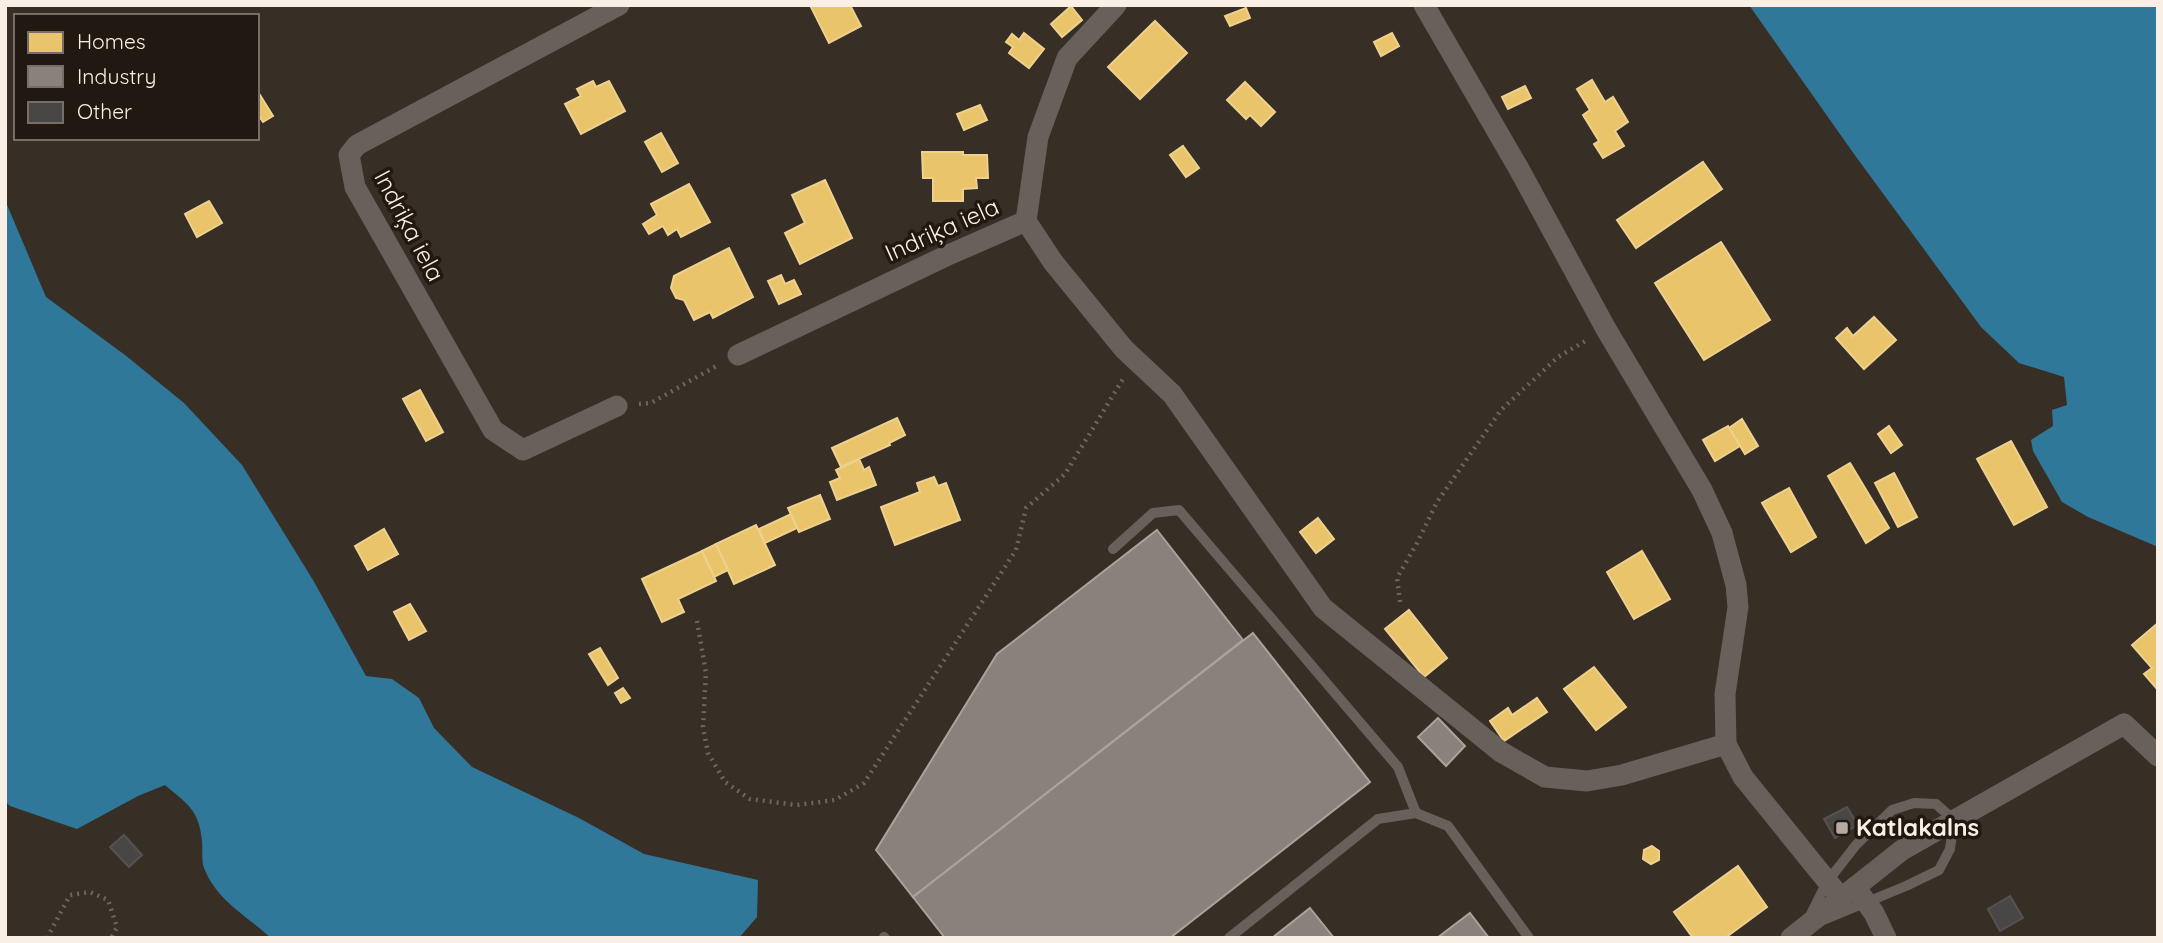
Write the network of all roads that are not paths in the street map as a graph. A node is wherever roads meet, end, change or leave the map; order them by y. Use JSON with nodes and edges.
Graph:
{"nodes":[{"id":1,"x":618,"y":5,"type":"edge"},
{"id":2,"x":1116,"y":5,"type":"edge"},
{"id":3,"x":1424,"y":5,"type":"edge"},
{"id":4,"x":1026,"y":221,"type":"junction"},
{"id":5,"x":738,"y":355,"type":"road end"},
{"id":6,"x":617,"y":407,"type":"road end"},
{"id":7,"x":1113,"y":549,"type":"dead end"},
{"id":8,"x":1726,"y":744,"type":"junction"},
{"id":9,"x":2158,"y":756,"type":"edge"},
{"id":10,"x":1416,"y":813,"type":"junction"},
{"id":11,"x":1954,"y":820,"type":"junction"},
{"id":12,"x":1827,"y":881,"type":"junction"},
{"id":13,"x":1854,"y":896,"type":"junction"},
{"id":14,"x":1797,"y":933,"type":"edge"},
{"id":15,"x":1229,"y":938,"type":"edge"},
{"id":16,"x":1529,"y":938,"type":"edge"},
{"id":17,"x":1886,"y":938,"type":"edge"}],
"edges":[{"from":1,"to":6,"type":"street","name":"Indriķa iela"},
{"from":2,"to":4,"type":"street","name":"Indriķa iela"},
{"from":3,"to":8,"type":"street"},
{"from":4,"to":5,"type":"street","name":"Indriķa iela"},
{"from":4,"to":8,"type":"street"},
{"from":7,"to":10,"type":"lane"},
{"from":8,"to":12,"type":"street"},
{"from":9,"to":11,"type":"street"},
{"from":10,"to":15,"type":"lane"},
{"from":10,"to":16,"type":"lane"},
{"from":11,"to":12,"type":"lane"},
{"from":11,"to":13,"type":"street"},
{"from":11,"to":13,"type":"lane"},
{"from":12,"to":13,"type":"street"},
{"from":12,"to":14,"type":"lane"},
{"from":13,"to":14,"type":"street"},
{"from":13,"to":17,"type":"street"}]}
